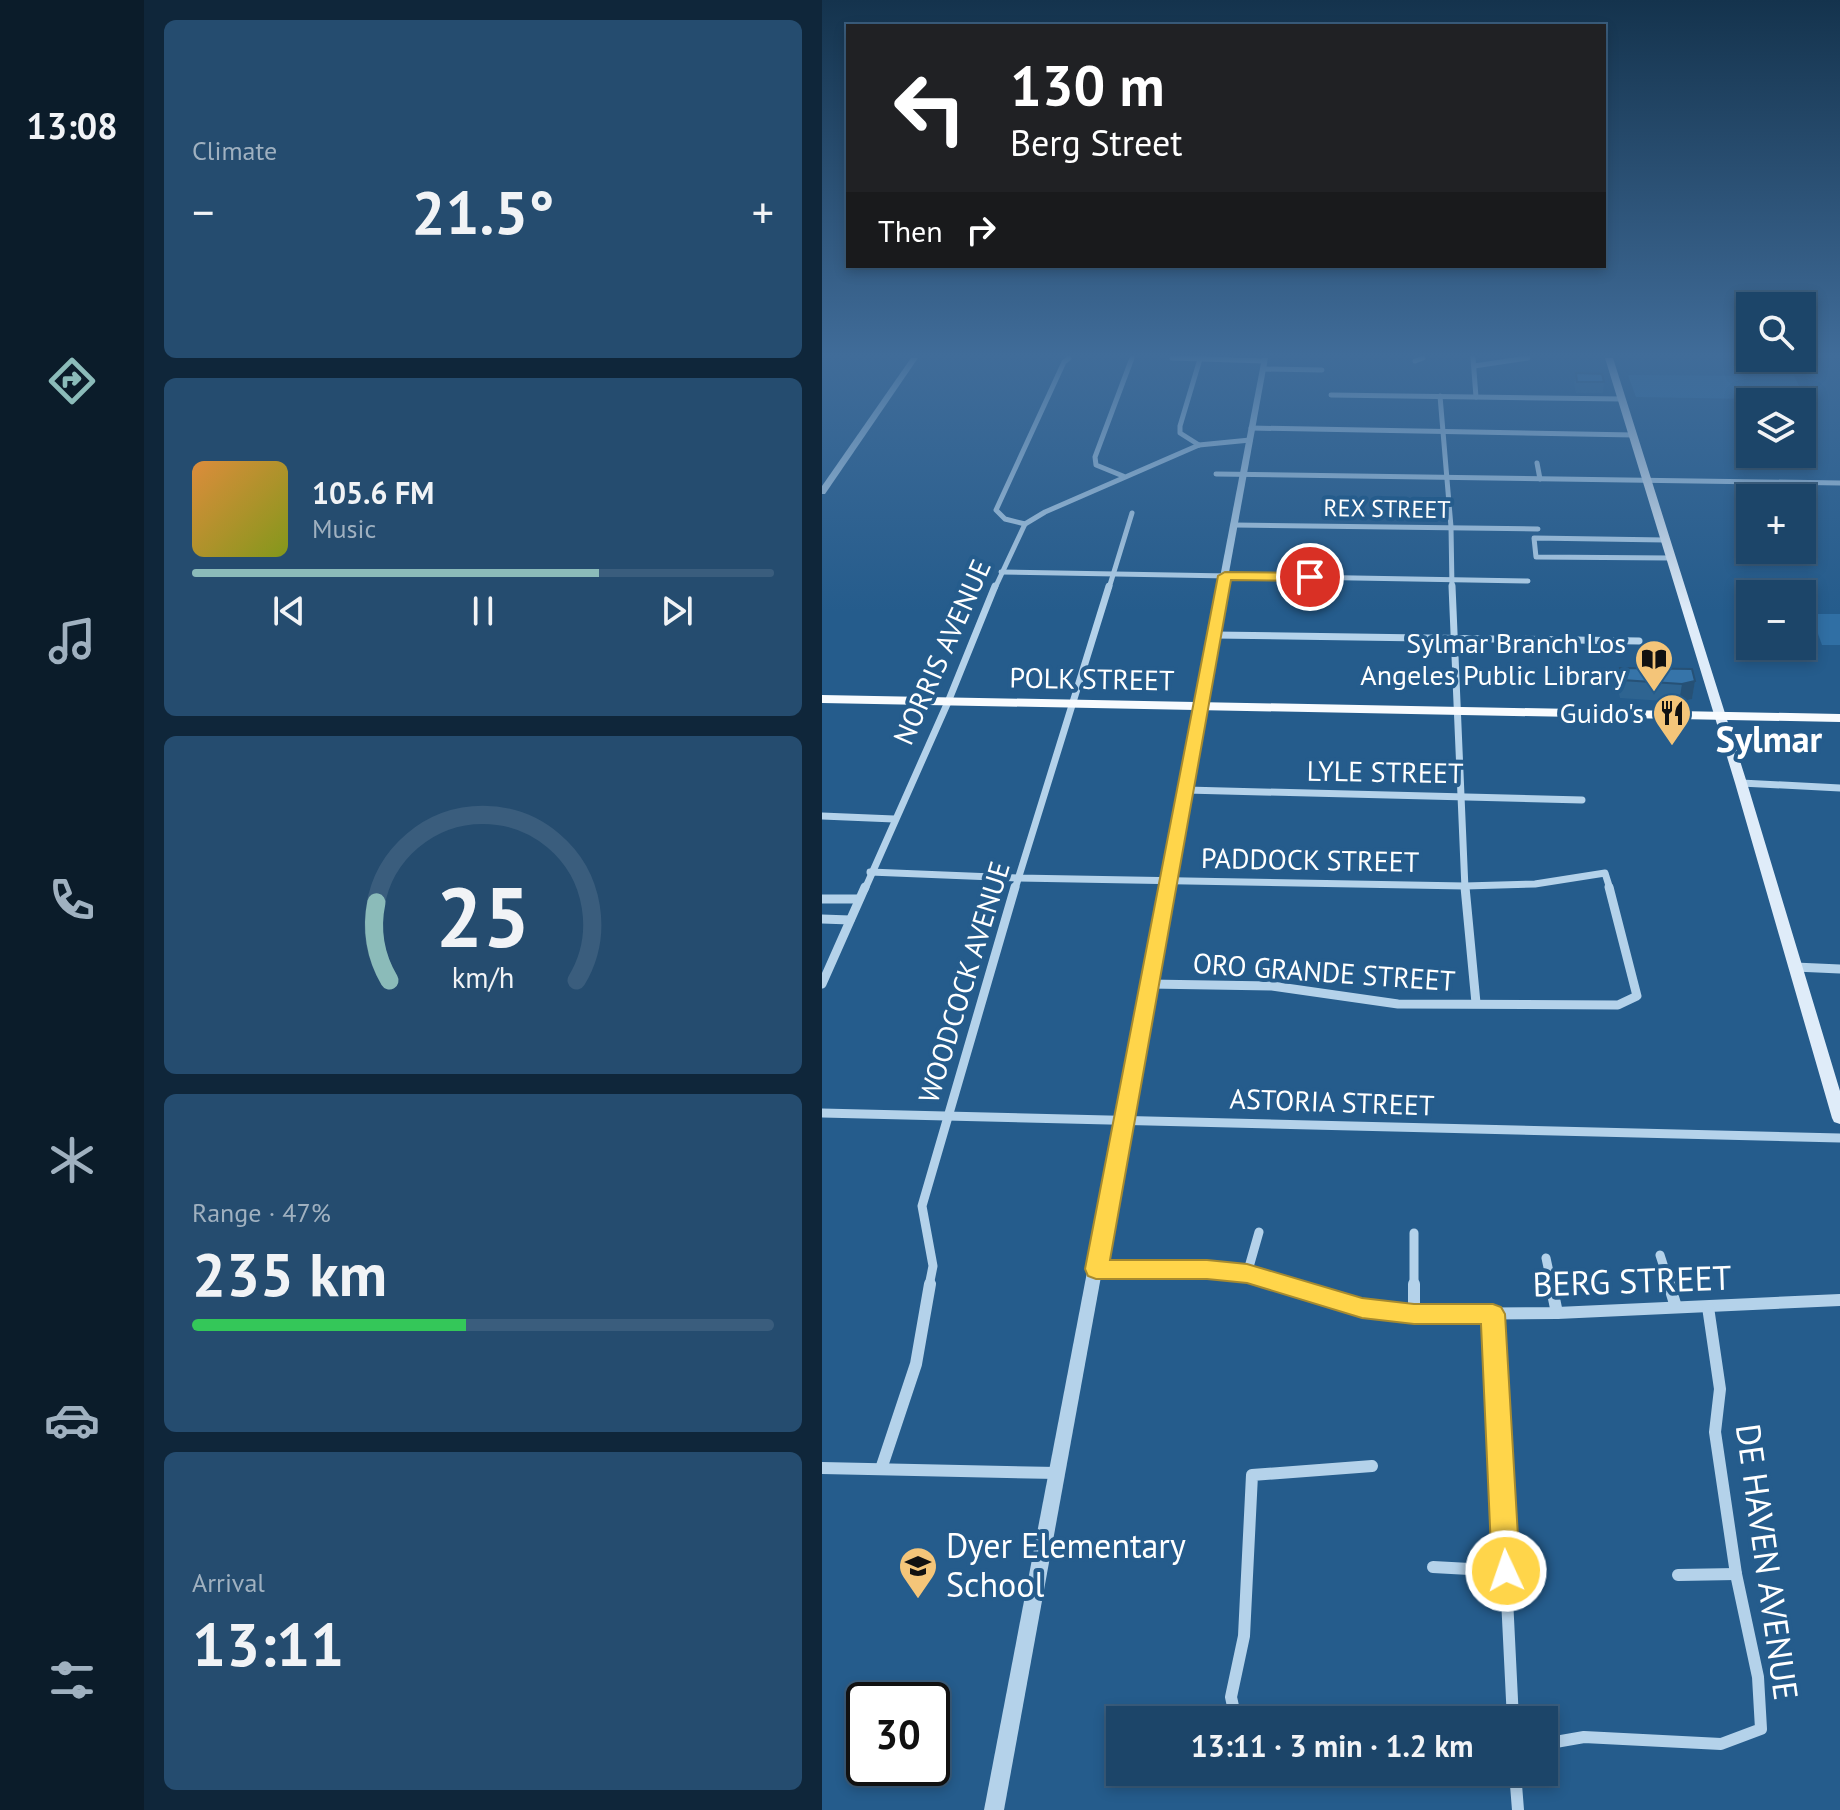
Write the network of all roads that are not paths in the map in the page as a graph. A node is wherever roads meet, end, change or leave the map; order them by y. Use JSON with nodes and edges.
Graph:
{"nodes":[{"id":1,"x":856,"y":442,"type":"edge"},
{"id":2,"x":1027,"y":442,"type":"edge"},
{"id":3,"x":1100,"y":442,"type":"edge"},
{"id":4,"x":1195,"y":442,"type":"edge"},
{"id":5,"x":1211,"y":442,"type":"edge"},
{"id":6,"x":1249,"y":442,"type":"edge"},
{"id":7,"x":1443,"y":442,"type":"edge"},
{"id":8,"x":1636,"y":442,"type":"edge"},
{"id":9,"x":1199,"y":445,"type":"junction"},
{"id":10,"x":1537,"y":463,"type":"dead end"},
{"id":11,"x":1216,"y":474,"type":"dead end"},
{"id":12,"x":1243,"y":475,"type":"junction"},
{"id":13,"x":1124,"y":477,"type":"junction"},
{"id":14,"x":1445,"y":477,"type":"junction"},
{"id":15,"x":1540,"y":479,"type":"junction"},
{"id":16,"x":1649,"y":480,"type":"junction"},
{"id":17,"x":1840,"y":483,"type":"edge"},
{"id":18,"x":822,"y":492,"type":"edge"},
{"id":19,"x":1132,"y":513,"type":"dead end"},
{"id":20,"x":1025,"y":524,"type":"junction"},
{"id":21,"x":1235,"y":525,"type":"junction"},
{"id":22,"x":1451,"y":527,"type":"junction"},
{"id":23,"x":1538,"y":529,"type":"dead end"},
{"id":24,"x":1665,"y":540,"type":"junction"},
{"id":25,"x":1671,"y":558,"type":"junction"},
{"id":26,"x":1001,"y":572,"type":"junction"},
{"id":27,"x":1111,"y":575,"type":"junction"},
{"id":28,"x":1225,"y":576,"type":"junction"},
{"id":29,"x":1450,"y":580,"type":"junction"},
{"id":30,"x":1528,"y":581,"type":"dead end"},
{"id":31,"x":1215,"y":635,"type":"junction"},
{"id":32,"x":1452,"y":638,"type":"junction"},
{"id":33,"x":1639,"y":641,"type":"dead end"},
{"id":34,"x":822,"y":699,"type":"edge"},
{"id":35,"x":948,"y":702,"type":"junction"},
{"id":36,"x":1072,"y":705,"type":"junction"},
{"id":37,"x":1200,"y":707,"type":"junction"},
{"id":38,"x":1458,"y":711,"type":"junction"},
{"id":39,"x":1719,"y":716,"type":"junction"},
{"id":40,"x":1840,"y":718,"type":"edge"},
{"id":41,"x":1741,"y":783,"type":"junction"},
{"id":42,"x":1840,"y":788,"type":"edge"},
{"id":43,"x":1186,"y":790,"type":"junction"},
{"id":44,"x":1461,"y":796,"type":"junction"},
{"id":45,"x":1582,"y":800,"type":"dead end"},
{"id":46,"x":822,"y":816,"type":"edge"},
{"id":47,"x":894,"y":819,"type":"junction"},
{"id":48,"x":870,"y":872,"type":"junction"},
{"id":49,"x":1018,"y":878,"type":"junction"},
{"id":50,"x":1170,"y":879,"type":"junction"},
{"id":51,"x":1465,"y":886,"type":"junction"},
{"id":52,"x":822,"y":899,"type":"edge"},
{"id":53,"x":859,"y":899,"type":"junction"},
{"id":54,"x":822,"y":919,"type":"edge"},
{"id":55,"x":850,"y":920,"type":"junction"},
{"id":56,"x":1795,"y":967,"type":"junction"},
{"id":57,"x":1840,"y":969,"type":"edge"},
{"id":58,"x":822,"y":984,"type":"edge"},
{"id":59,"x":1149,"y":984,"type":"junction"},
{"id":60,"x":1637,"y":996,"type":"joint"},
{"id":61,"x":1476,"y":1003,"type":"junction"},
{"id":62,"x":822,"y":1113,"type":"edge"},
{"id":63,"x":947,"y":1115,"type":"junction"},
{"id":64,"x":1123,"y":1118,"type":"junction"},
{"id":65,"x":1840,"y":1118,"type":"edge"},
{"id":66,"x":1840,"y":1138,"type":"edge"},
{"id":67,"x":1259,"y":1232,"type":"dead end"},
{"id":68,"x":1414,"y":1233,"type":"dead end"},
{"id":69,"x":1660,"y":1255,"type":"dead end"},
{"id":70,"x":1546,"y":1258,"type":"dead end"},
{"id":71,"x":1096,"y":1269,"type":"junction"},
{"id":72,"x":1247,"y":1274,"type":"junction"},
{"id":73,"x":1840,"y":1300,"type":"edge"},
{"id":74,"x":1676,"y":1307,"type":"junction"},
{"id":75,"x":1708,"y":1307,"type":"junction"},
{"id":76,"x":1557,"y":1313,"type":"junction"},
{"id":77,"x":1414,"y":1314,"type":"junction"},
{"id":78,"x":1493,"y":1314,"type":"junction"},
{"id":79,"x":1372,"y":1466,"type":"dead end"},
{"id":80,"x":822,"y":1468,"type":"edge"},
{"id":81,"x":881,"y":1469,"type":"junction"},
{"id":82,"x":1057,"y":1473,"type":"junction"},
{"id":83,"x":1433,"y":1567,"type":"dead end"},
{"id":84,"x":1506,"y":1571,"type":"junction"},
{"id":85,"x":1736,"y":1574,"type":"junction"},
{"id":86,"x":1678,"y":1575,"type":"dead end"},
{"id":87,"x":1233,"y":1706,"type":"edge"},
{"id":88,"x":1512,"y":1706,"type":"edge"},
{"id":89,"x":1558,"y":1742,"type":"edge"},
{"id":90,"x":1516,"y":1786,"type":"edge"},
{"id":91,"x":994,"y":1810,"type":"edge"},
{"id":92,"x":1518,"y":1810,"type":"edge"}],
"edges":[{"from":1,"to":18,"type":"street"},
{"from":2,"to":20,"type":"street"},
{"from":3,"to":13,"type":"street"},
{"from":4,"to":9,"type":"street"},
{"from":5,"to":9,"type":"street"},
{"from":6,"to":12,"type":"street"},
{"from":7,"to":14,"type":"street"},
{"from":8,"to":16,"type":"main road"},
{"from":9,"to":13,"type":"street"},
{"from":10,"to":15,"type":"street"},
{"from":11,"to":12,"type":"street"},
{"from":12,"to":14,"type":"street"},
{"from":12,"to":21,"type":"street"},
{"from":13,"to":20,"type":"street"},
{"from":14,"to":15,"type":"street"},
{"from":14,"to":22,"type":"street"},
{"from":15,"to":16,"type":"street"},
{"from":16,"to":17,"type":"street"},
{"from":16,"to":24,"type":"main road"},
{"from":19,"to":27,"type":"street","name":"WOODCOCK AVENUE"},
{"from":20,"to":26,"type":"street","name":"NORRIS AVENUE"},
{"from":21,"to":22,"type":"street","name":"REX STREET"},
{"from":21,"to":28,"type":"street"},
{"from":22,"to":23,"type":"street","name":"REX STREET"},
{"from":22,"to":29,"type":"street"},
{"from":24,"to":25,"type":"main road"},
{"from":24,"to":25,"type":"street"},
{"from":25,"to":39,"type":"main road"},
{"from":26,"to":27,"type":"street"},
{"from":26,"to":35,"type":"street","name":"NORRIS AVENUE"},
{"from":27,"to":28,"type":"street"},
{"from":27,"to":36,"type":"street","name":"WOODCOCK AVENUE"},
{"from":28,"to":29,"type":"street"},
{"from":28,"to":31,"type":"street"},
{"from":29,"to":30,"type":"street"},
{"from":29,"to":32,"type":"street"},
{"from":31,"to":32,"type":"street"},
{"from":31,"to":37,"type":"street"},
{"from":32,"to":33,"type":"street"},
{"from":32,"to":38,"type":"street"},
{"from":34,"to":35,"type":"main road","name":"POLK STREET"},
{"from":35,"to":36,"type":"main road","name":"POLK STREET"},
{"from":35,"to":47,"type":"street","name":"NORRIS AVENUE"},
{"from":36,"to":37,"type":"main road","name":"POLK STREET"},
{"from":36,"to":49,"type":"street","name":"WOODCOCK AVENUE"},
{"from":37,"to":38,"type":"main road","name":"POLK STREET"},
{"from":37,"to":43,"type":"street"},
{"from":38,"to":39,"type":"main road","name":"POLK STREET"},
{"from":38,"to":44,"type":"street"},
{"from":39,"to":40,"type":"main road","name":"POLK STREET"},
{"from":39,"to":41,"type":"main road"},
{"from":41,"to":42,"type":"street"},
{"from":41,"to":56,"type":"main road"},
{"from":43,"to":44,"type":"street","name":"LYLE STREET"},
{"from":43,"to":50,"type":"street"},
{"from":44,"to":45,"type":"street","name":"LYLE STREET"},
{"from":44,"to":51,"type":"street"},
{"from":46,"to":47,"type":"street"},
{"from":47,"to":48,"type":"street","name":"NORRIS AVENUE"},
{"from":48,"to":49,"type":"street","name":"PADDOCK STREET"},
{"from":48,"to":53,"type":"street","name":"NORRIS AVENUE"},
{"from":49,"to":50,"type":"street","name":"PADDOCK STREET"},
{"from":49,"to":63,"type":"street","name":"WOODCOCK AVENUE"},
{"from":50,"to":51,"type":"street","name":"PADDOCK STREET"},
{"from":50,"to":59,"type":"street"},
{"from":51,"to":60,"type":"street","name":"PADDOCK STREET"},
{"from":51,"to":61,"type":"street"},
{"from":52,"to":53,"type":"street"},
{"from":53,"to":55,"type":"street","name":"NORRIS AVENUE"},
{"from":54,"to":55,"type":"street"},
{"from":55,"to":58,"type":"street","name":"NORRIS AVENUE"},
{"from":56,"to":57,"type":"street"},
{"from":56,"to":65,"type":"main road"},
{"from":59,"to":61,"type":"street","name":"ORO GRANDE STREET"},
{"from":59,"to":64,"type":"street"},
{"from":60,"to":61,"type":"street","name":"ORO GRANDE STREET"},
{"from":62,"to":63,"type":"street","name":"ASTORIA STREET"},
{"from":63,"to":64,"type":"street","name":"ASTORIA STREET"},
{"from":63,"to":81,"type":"street","name":"WOODCOCK AVENUE"},
{"from":64,"to":66,"type":"street","name":"ASTORIA STREET"},
{"from":64,"to":71,"type":"street"},
{"from":67,"to":72,"type":"street"},
{"from":68,"to":77,"type":"street"},
{"from":69,"to":74,"type":"street"},
{"from":70,"to":76,"type":"street"},
{"from":71,"to":72,"type":"street","name":"BERG STREET"},
{"from":71,"to":82,"type":"street"},
{"from":72,"to":77,"type":"street","name":"BERG STREET"},
{"from":73,"to":75,"type":"street","name":"BERG STREET"},
{"from":74,"to":75,"type":"street","name":"BERG STREET"},
{"from":74,"to":76,"type":"street","name":"BERG STREET"},
{"from":75,"to":85,"type":"street","name":"DE HAVEN AVENUE"},
{"from":76,"to":78,"type":"street","name":"BERG STREET"},
{"from":77,"to":78,"type":"street","name":"BERG STREET"},
{"from":78,"to":84,"type":"street"},
{"from":79,"to":87,"type":"street"},
{"from":80,"to":81,"type":"street"},
{"from":81,"to":82,"type":"street"},
{"from":82,"to":91,"type":"street"},
{"from":83,"to":84,"type":"street"},
{"from":84,"to":88,"type":"street"},
{"from":85,"to":86,"type":"street"},
{"from":85,"to":89,"type":"street","name":"DE HAVEN AVENUE"},
{"from":90,"to":92,"type":"street"}]}
